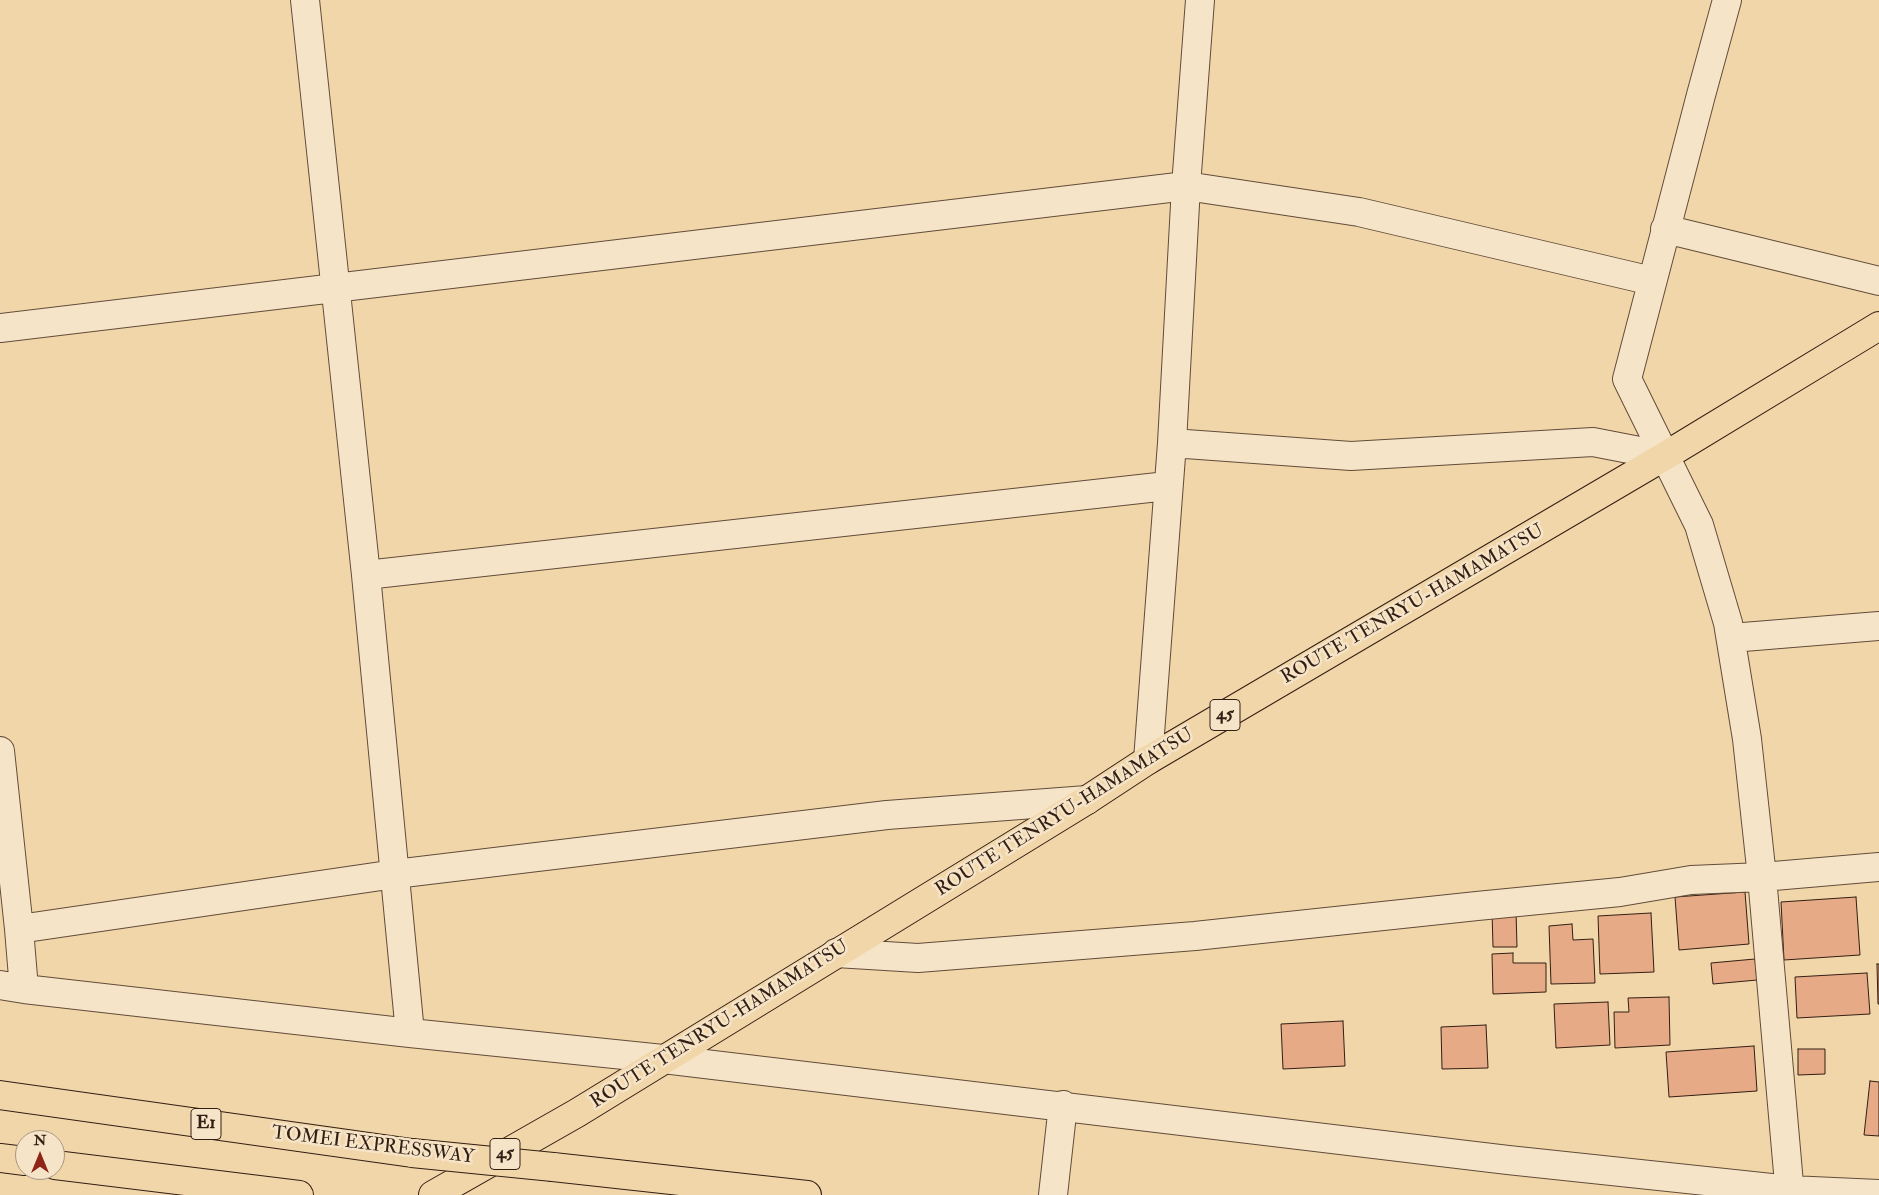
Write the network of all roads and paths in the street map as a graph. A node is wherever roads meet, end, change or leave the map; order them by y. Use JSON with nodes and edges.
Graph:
{"nodes":[{"id":1,"x":305,"y":0,"type":"edge"},
{"id":2,"x":1200,"y":0,"type":"edge"},
{"id":3,"x":1727,"y":0,"type":"edge"},
{"id":4,"x":1186,"y":186,"type":"junction"},
{"id":5,"x":1665,"y":229,"type":"junction"},
{"id":6,"x":1652,"y":281,"type":"junction"},
{"id":7,"x":1879,"y":281,"type":"edge"},
{"id":8,"x":334,"y":288,"type":"junction"},
{"id":9,"x":1879,"y":326,"type":"edge"},
{"id":10,"x":0,"y":328,"type":"edge"},
{"id":11,"x":1172,"y":443,"type":"junction"},
{"id":12,"x":1665,"y":456,"type":"junction"},
{"id":13,"x":1168,"y":486,"type":"junction"},
{"id":14,"x":366,"y":575,"type":"junction"},
{"id":15,"x":1879,"y":626,"type":"edge"},
{"id":16,"x":1731,"y":638,"type":"junction"},
{"id":17,"x":0,"y":751,"type":"edge"},
{"id":18,"x":1148,"y":760,"type":"junction"},
{"id":19,"x":1087,"y":800,"type":"junction"},
{"id":20,"x":1879,"y":867,"type":"edge"},
{"id":21,"x":395,"y":874,"type":"junction"},
{"id":22,"x":1762,"y":877,"type":"junction"},
{"id":23,"x":19,"y":930,"type":"junction"},
{"id":24,"x":836,"y":953,"type":"junction"},
{"id":25,"x":12,"y":987,"type":"edge"},
{"id":26,"x":410,"y":1033,"type":"junction"},
{"id":27,"x":663,"y":1059,"type":"junction"},
{"id":28,"x":0,"y":1095,"type":"edge"},
{"id":29,"x":1063,"y":1105,"type":"junction"},
{"id":30,"x":0,"y":1158,"type":"edge"},
{"id":31,"x":15,"y":1160,"type":"edge"},
{"id":32,"x":65,"y":1166,"type":"edge"},
{"id":33,"x":1790,"y":1192,"type":"edge"},
{"id":34,"x":1879,"y":1194,"type":"edge"},
{"id":35,"x":299,"y":1195,"type":"edge"},
{"id":36,"x":434,"y":1195,"type":"edge"},
{"id":37,"x":806,"y":1195,"type":"edge"},
{"id":38,"x":1053,"y":1195,"type":"edge"}],
"edges":[{"from":1,"to":8,"type":"street"},
{"from":2,"to":4,"type":"street"},
{"from":3,"to":5,"type":"street"},
{"from":4,"to":6,"type":"street"},
{"from":4,"to":8,"type":"street"},
{"from":4,"to":11,"type":"street"},
{"from":5,"to":6,"type":"street"},
{"from":5,"to":7,"type":"street"},
{"from":6,"to":12,"type":"street"},
{"from":8,"to":10,"type":"street"},
{"from":8,"to":14,"type":"street"},
{"from":9,"to":12,"type":"main road","name":"ROUTE TENRYU-HAMAMATSU","number":"45"},
{"from":11,"to":12,"type":"street"},
{"from":11,"to":13,"type":"street"},
{"from":12,"to":16,"type":"street"},
{"from":12,"to":18,"type":"main road","name":"ROUTE TENRYU-HAMAMATSU","number":"45"},
{"from":13,"to":14,"type":"street"},
{"from":13,"to":18,"type":"street"},
{"from":14,"to":21,"type":"street"},
{"from":15,"to":16,"type":"street"},
{"from":16,"to":22,"type":"street"},
{"from":17,"to":23,"type":"street"},
{"from":18,"to":19,"type":"main road","name":"ROUTE TENRYU-HAMAMATSU","number":"45"},
{"from":19,"to":21,"type":"street"},
{"from":19,"to":24,"type":"main road","name":"ROUTE TENRYU-HAMAMATSU","number":"45"},
{"from":20,"to":22,"type":"street"},
{"from":21,"to":23,"type":"street"},
{"from":21,"to":26,"type":"street"},
{"from":22,"to":24,"type":"street"},
{"from":22,"to":33,"type":"street"},
{"from":23,"to":25,"type":"street"},
{"from":24,"to":27,"type":"main road","name":"ROUTE TENRYU-HAMAMATSU","number":"45"},
{"from":25,"to":26,"type":"street"},
{"from":26,"to":27,"type":"street"},
{"from":27,"to":29,"type":"street"},
{"from":27,"to":36,"type":"main road","name":"ROUTE TENRYU-HAMAMATSU","number":"45"},
{"from":28,"to":37,"type":"main road","name":"TOMEI EXPRESSWAY","number":"E1","bridge":true},
{"from":29,"to":33,"type":"street"},
{"from":29,"to":38,"type":"street"},
{"from":30,"to":31,"type":"main road"},
{"from":32,"to":35,"type":"main road"},
{"from":33,"to":34,"type":"street"}]}
